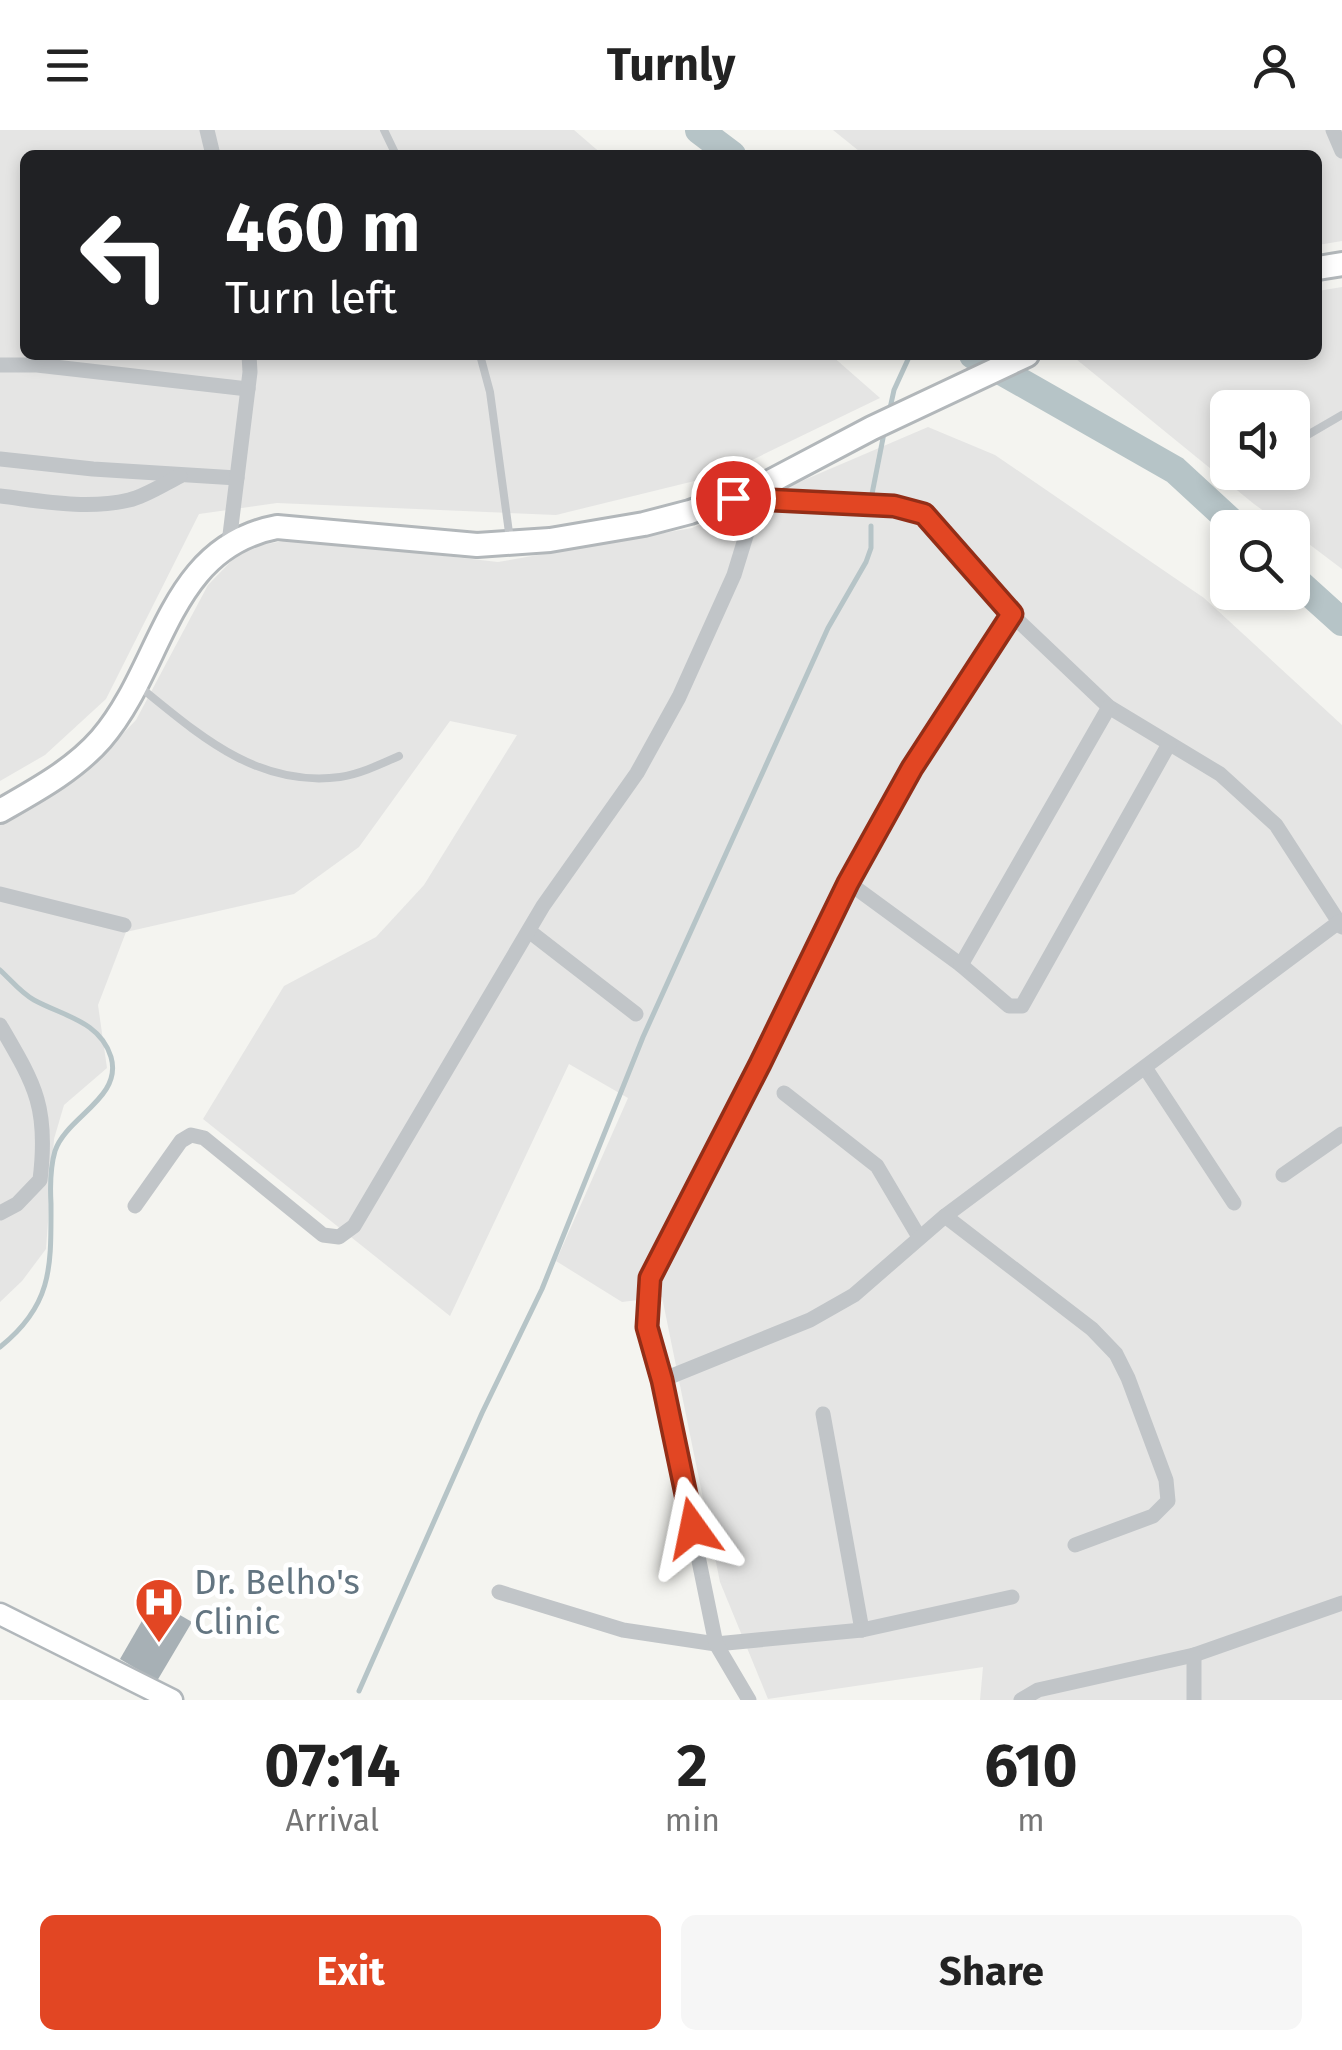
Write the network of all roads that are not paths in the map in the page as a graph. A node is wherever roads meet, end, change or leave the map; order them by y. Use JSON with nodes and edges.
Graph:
{"nodes":[{"id":1,"x":1333,"y":130,"type":"edge"},
{"id":2,"x":1342,"y":150,"type":"edge"},
{"id":3,"x":250,"y":360,"type":"edge"},
{"id":4,"x":481,"y":360,"type":"edge"},
{"id":5,"x":1016,"y":360,"type":"edge"},
{"id":6,"x":0,"y":365,"type":"edge"},
{"id":7,"x":248,"y":389,"type":"junction"},
{"id":8,"x":1342,"y":415,"type":"edge"},
{"id":9,"x":1310,"y":434,"type":"edge"},
{"id":10,"x":0,"y":459,"type":"edge"},
{"id":11,"x":183,"y":474,"type":"junction"},
{"id":12,"x":236,"y":478,"type":"junction"},
{"id":13,"x":0,"y":496,"type":"edge"},
{"id":14,"x":745,"y":499,"type":"junction"},
{"id":15,"x":229,"y":543,"type":"junction"},
{"id":16,"x":511,"y":544,"type":"junction"},
{"id":17,"x":1012,"y":614,"type":"junction"},
{"id":18,"x":137,"y":684,"type":"junction"},
{"id":19,"x":1108,"y":707,"type":"junction"},
{"id":20,"x":1168,"y":744,"type":"junction"},
{"id":21,"x":399,"y":756,"type":"dead end"},
{"id":22,"x":0,"y":811,"type":"edge"},
{"id":23,"x":848,"y":883,"type":"junction"},
{"id":24,"x":0,"y":894,"type":"edge"},
{"id":25,"x":1340,"y":924,"type":"edge"},
{"id":26,"x":124,"y":925,"type":"dead end"},
{"id":27,"x":529,"y":930,"type":"junction"},
{"id":28,"x":961,"y":965,"type":"junction"},
{"id":29,"x":636,"y":1014,"type":"dead end"},
{"id":30,"x":0,"y":1025,"type":"edge"},
{"id":31,"x":1146,"y":1069,"type":"junction"},
{"id":32,"x":784,"y":1093,"type":"dead end"},
{"id":33,"x":1342,"y":1134,"type":"edge"},
{"id":34,"x":1283,"y":1176,"type":"dead end"},
{"id":35,"x":1234,"y":1203,"type":"dead end"},
{"id":36,"x":134,"y":1206,"type":"dead end"},
{"id":37,"x":0,"y":1213,"type":"edge"},
{"id":38,"x":944,"y":1216,"type":"junction"},
{"id":39,"x":919,"y":1237,"type":"junction"},
{"id":40,"x":662,"y":1380,"type":"junction"},
{"id":41,"x":823,"y":1414,"type":"dead end"},
{"id":42,"x":1076,"y":1545,"type":"dead end"},
{"id":43,"x":499,"y":1592,"type":"dead end"},
{"id":44,"x":1012,"y":1598,"type":"dead end"},
{"id":45,"x":1342,"y":1604,"type":"edge"},
{"id":46,"x":0,"y":1614,"type":"edge"},
{"id":47,"x":862,"y":1630,"type":"junction"},
{"id":48,"x":716,"y":1644,"type":"junction"},
{"id":49,"x":1194,"y":1656,"type":"junction"},
{"id":50,"x":172,"y":1700,"type":"edge"},
{"id":51,"x":749,"y":1700,"type":"edge"},
{"id":52,"x":1021,"y":1700,"type":"edge"},
{"id":53,"x":1194,"y":1700,"type":"edge"}],
"edges":[{"from":1,"to":2,"type":"street"},
{"from":3,"to":7,"type":"street"},
{"from":4,"to":16,"type":"lane"},
{"from":5,"to":14,"type":"main road"},
{"from":6,"to":7,"type":"street"},
{"from":7,"to":12,"type":"street"},
{"from":8,"to":9,"type":"lane"},
{"from":10,"to":11,"type":"street"},
{"from":11,"to":12,"type":"street"},
{"from":11,"to":13,"type":"street"},
{"from":12,"to":15,"type":"street"},
{"from":14,"to":16,"type":"main road"},
{"from":14,"to":17,"type":"street"},
{"from":14,"to":27,"type":"street"},
{"from":15,"to":16,"type":"main road"},
{"from":15,"to":18,"type":"main road"},
{"from":17,"to":19,"type":"street"},
{"from":17,"to":23,"type":"street"},
{"from":18,"to":21,"type":"lane"},
{"from":18,"to":22,"type":"main road"},
{"from":19,"to":20,"type":"street"},
{"from":19,"to":28,"type":"street"},
{"from":20,"to":25,"type":"street"},
{"from":20,"to":28,"type":"street"},
{"from":23,"to":28,"type":"street"},
{"from":23,"to":40,"type":"street"},
{"from":24,"to":26,"type":"street"},
{"from":25,"to":31,"type":"street"},
{"from":27,"to":29,"type":"street"},
{"from":27,"to":36,"type":"street"},
{"from":30,"to":37,"type":"street"},
{"from":31,"to":35,"type":"street"},
{"from":31,"to":38,"type":"street"},
{"from":32,"to":39,"type":"street"},
{"from":33,"to":34,"type":"street"},
{"from":38,"to":39,"type":"street"},
{"from":38,"to":42,"type":"street"},
{"from":39,"to":40,"type":"street"},
{"from":40,"to":48,"type":"street"},
{"from":41,"to":47,"type":"street"},
{"from":43,"to":48,"type":"street"},
{"from":44,"to":47,"type":"street"},
{"from":45,"to":49,"type":"street"},
{"from":46,"to":50,"type":"main road"},
{"from":47,"to":48,"type":"street"},
{"from":48,"to":51,"type":"street"},
{"from":49,"to":52,"type":"street"},
{"from":49,"to":53,"type":"street"}]}
